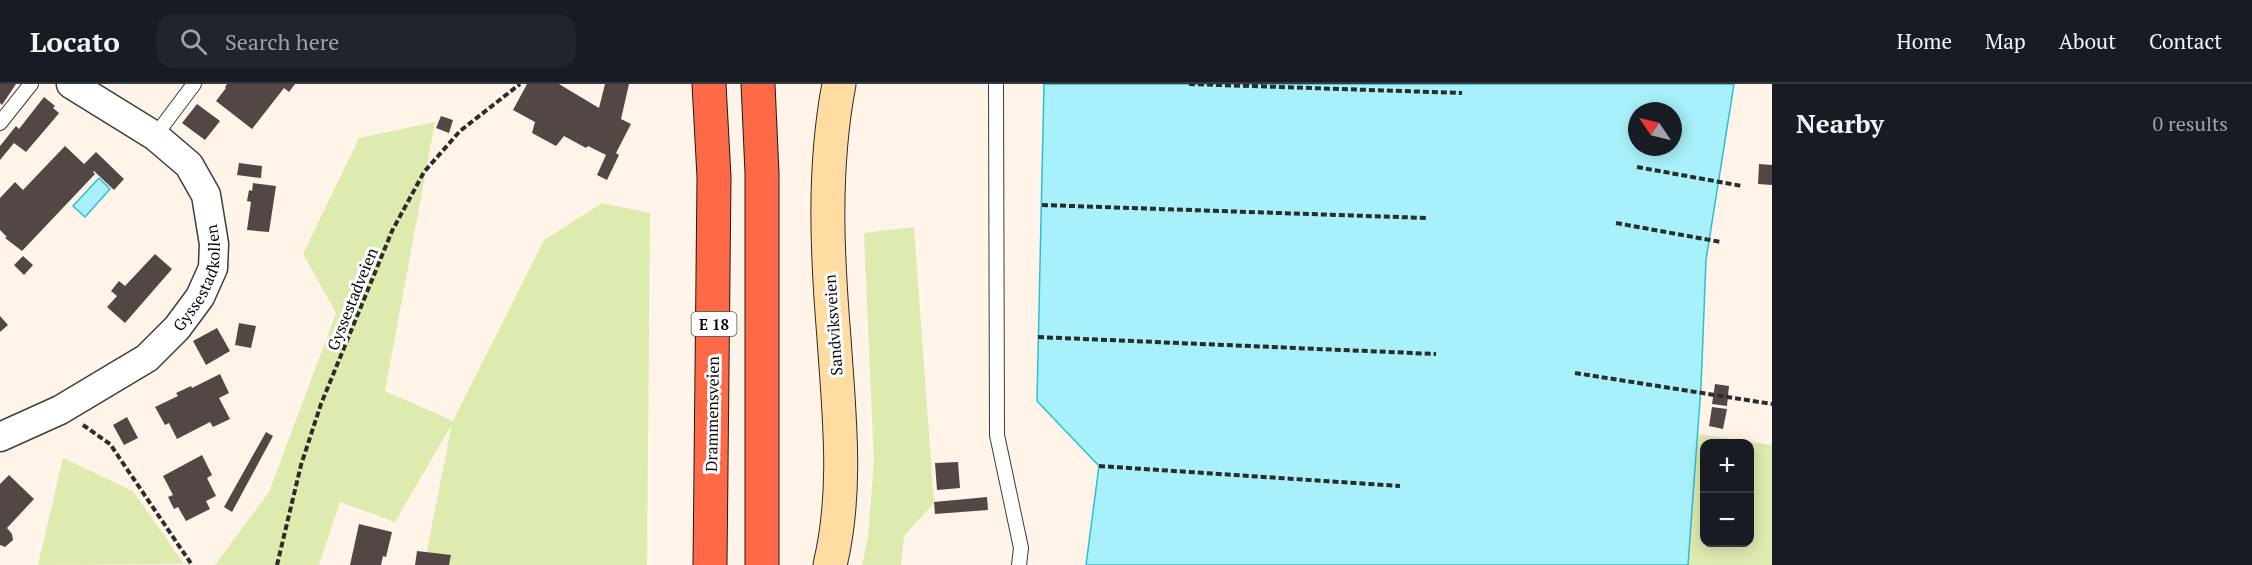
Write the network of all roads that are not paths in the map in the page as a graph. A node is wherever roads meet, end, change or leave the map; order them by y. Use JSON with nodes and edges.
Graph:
{"nodes":[{"id":1,"x":31,"y":84,"type":"edge"},
{"id":2,"x":70,"y":84,"type":"edge"},
{"id":3,"x":194,"y":84,"type":"edge"},
{"id":4,"x":708,"y":84,"type":"edge"},
{"id":5,"x":758,"y":84,"type":"edge"},
{"id":6,"x":839,"y":84,"type":"edge"},
{"id":7,"x":996,"y":84,"type":"edge"},
{"id":8,"x":0,"y":123,"type":"edge"},
{"id":9,"x":155,"y":136,"type":"junction"},
{"id":10,"x":0,"y":437,"type":"edge"},
{"id":11,"x":710,"y":565,"type":"edge"},
{"id":12,"x":762,"y":565,"type":"edge"},
{"id":13,"x":830,"y":565,"type":"edge"},
{"id":14,"x":1019,"y":565,"type":"edge"}],
"edges":[{"from":1,"to":8,"type":"lane"},
{"from":2,"to":9,"type":"street","name":"Gyssestadkollen"},
{"from":3,"to":9,"type":"lane"},
{"from":4,"to":11,"type":"highway","name":"Drammensveien","number":"E 18"},
{"from":5,"to":12,"type":"highway"},
{"from":6,"to":13,"type":"main road","name":"Sandviksveien"},
{"from":7,"to":14,"type":"lane"},
{"from":9,"to":10,"type":"street","name":"Gyssestadkollen"}]}
